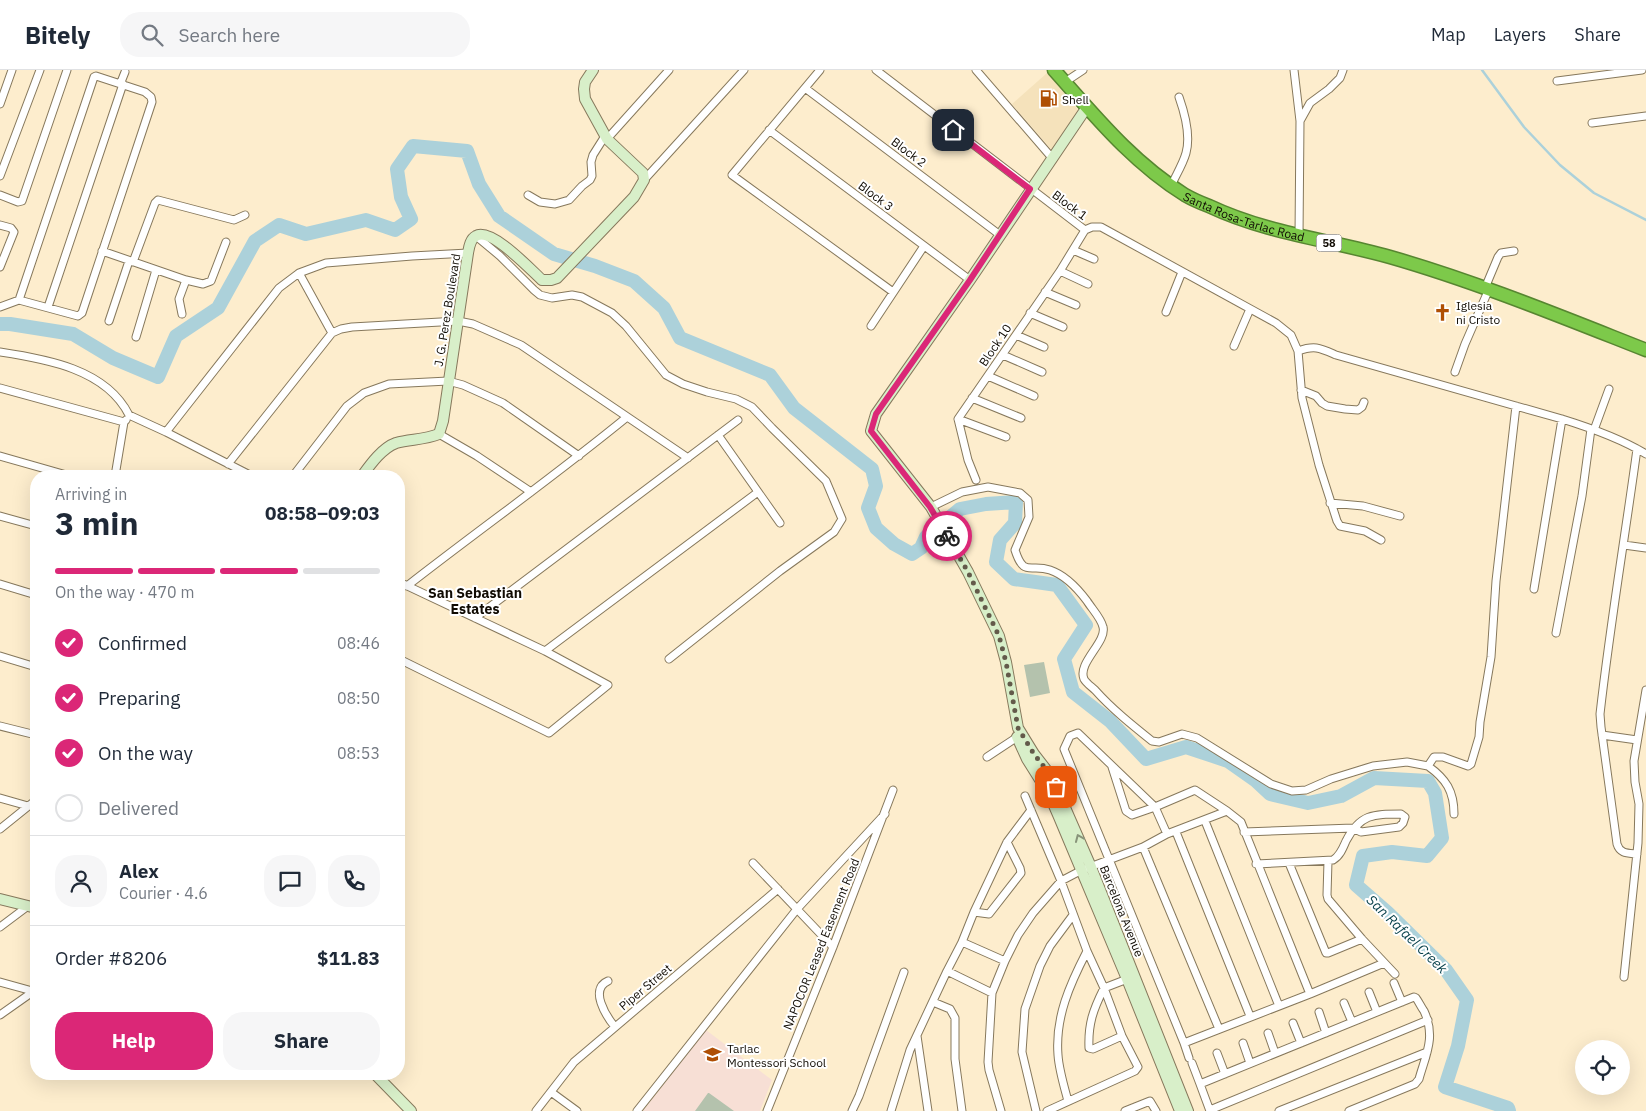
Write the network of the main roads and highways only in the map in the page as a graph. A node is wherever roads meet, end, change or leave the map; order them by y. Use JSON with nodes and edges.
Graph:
{"nodes":[{"id":1,"x":1055,"y":70,"type":"edge"},
{"id":2,"x":1646,"y":350,"type":"edge"}],
"edges":[{"from":1,"to":2,"type":"highway","name":"Santa Rosa-Tarlac Road","number":"58"}]}
